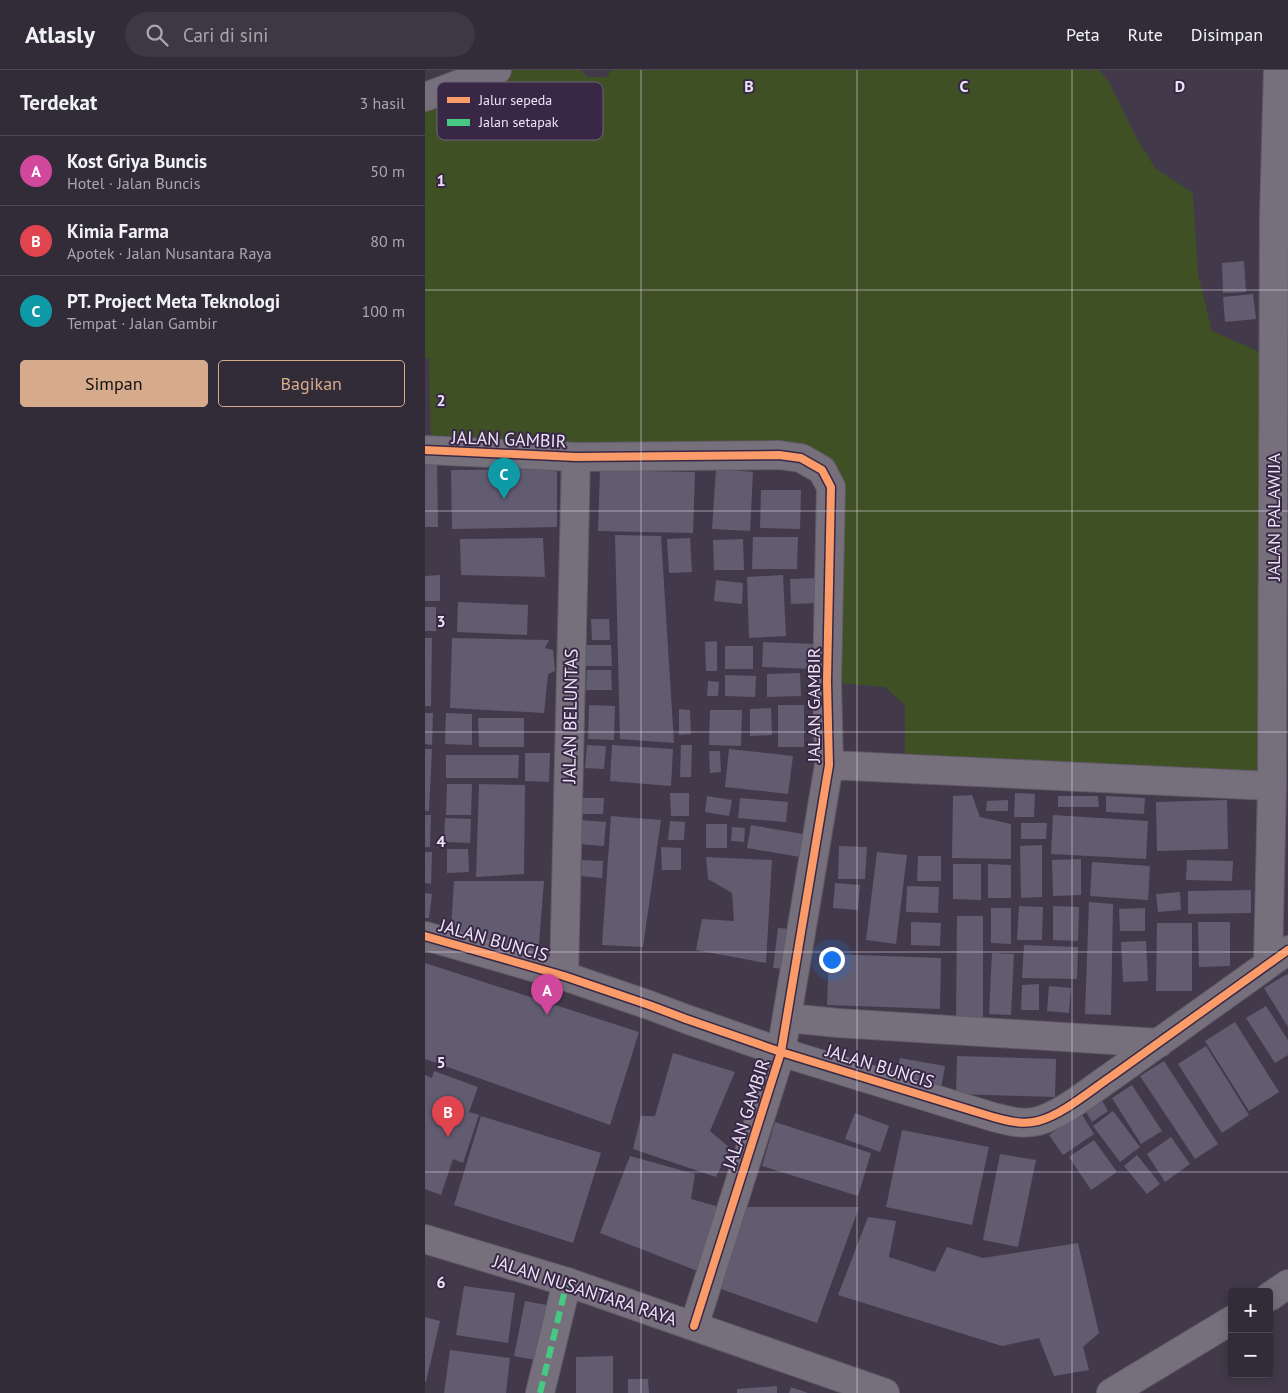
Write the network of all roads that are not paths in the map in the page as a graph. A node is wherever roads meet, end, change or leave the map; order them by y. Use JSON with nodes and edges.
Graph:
{"nodes":[{"id":1,"x":497,"y":70,"type":"edge"},
{"id":2,"x":1278,"y":70,"type":"edge"},
{"id":3,"x":465,"y":82,"type":"edge"},
{"id":4,"x":437,"y":92,"type":"edge"},
{"id":5,"x":425,"y":97,"type":"edge"},
{"id":6,"x":425,"y":450,"type":"edge"},
{"id":7,"x":576,"y":457,"type":"junction"},
{"id":8,"x":829,"y":765,"type":"junction"},
{"id":9,"x":1271,"y":786,"type":"junction"},
{"id":10,"x":425,"y":936,"type":"edge"},
{"id":11,"x":1278,"y":957,"type":"edge"},
{"id":12,"x":563,"y":976,"type":"junction"},
{"id":13,"x":788,"y":1018,"type":"junction"},
{"id":14,"x":1159,"y":1043,"type":"junction"},
{"id":15,"x":781,"y":1052,"type":"junction"},
{"id":16,"x":425,"y":1239,"type":"edge"},
{"id":17,"x":567,"y":1282,"type":"junction"},
{"id":18,"x":1288,"y":1284,"type":"edge"},
{"id":19,"x":1273,"y":1294,"type":"edge"},
{"id":20,"x":1228,"y":1322,"type":"edge"},
{"id":21,"x":694,"y":1326,"type":"junction"},
{"id":22,"x":540,"y":1393,"type":"edge"},
{"id":23,"x":885,"y":1393,"type":"edge"},
{"id":24,"x":1111,"y":1393,"type":"edge"}],
"edges":[{"from":1,"to":3,"type":"street"},
{"from":2,"to":9,"type":"street","name":"JALAN PALAWIJA"},
{"from":4,"to":5,"type":"street"},
{"from":6,"to":7,"type":"street","name":"JALAN GAMBIR"},
{"from":7,"to":8,"type":"street","name":"JALAN GAMBIR"},
{"from":7,"to":12,"type":"street","name":"JALAN BELUNTAS"},
{"from":8,"to":9,"type":"street"},
{"from":8,"to":13,"type":"street","name":"JALAN GAMBIR"},
{"from":9,"to":11,"type":"street","name":"JALAN PALAWIJA"},
{"from":10,"to":12,"type":"street","name":"JALAN BUNCIS"},
{"from":11,"to":14,"type":"street","name":"JALAN BUNCIS"},
{"from":12,"to":15,"type":"street","name":"JALAN BUNCIS"},
{"from":13,"to":14,"type":"street"},
{"from":13,"to":15,"type":"street","name":"JALAN GAMBIR"},
{"from":14,"to":15,"type":"street","name":"JALAN BUNCIS"},
{"from":15,"to":21,"type":"street","name":"JALAN GAMBIR"},
{"from":16,"to":17,"type":"street","name":"JALAN NUSANTARA RAYA"},
{"from":17,"to":21,"type":"street","name":"JALAN NUSANTARA RAYA"},
{"from":17,"to":22,"type":"street"},
{"from":18,"to":19,"type":"street"},
{"from":20,"to":24,"type":"street"},
{"from":21,"to":23,"type":"street","name":"JALAN NUSANTARA RAYA"}]}
